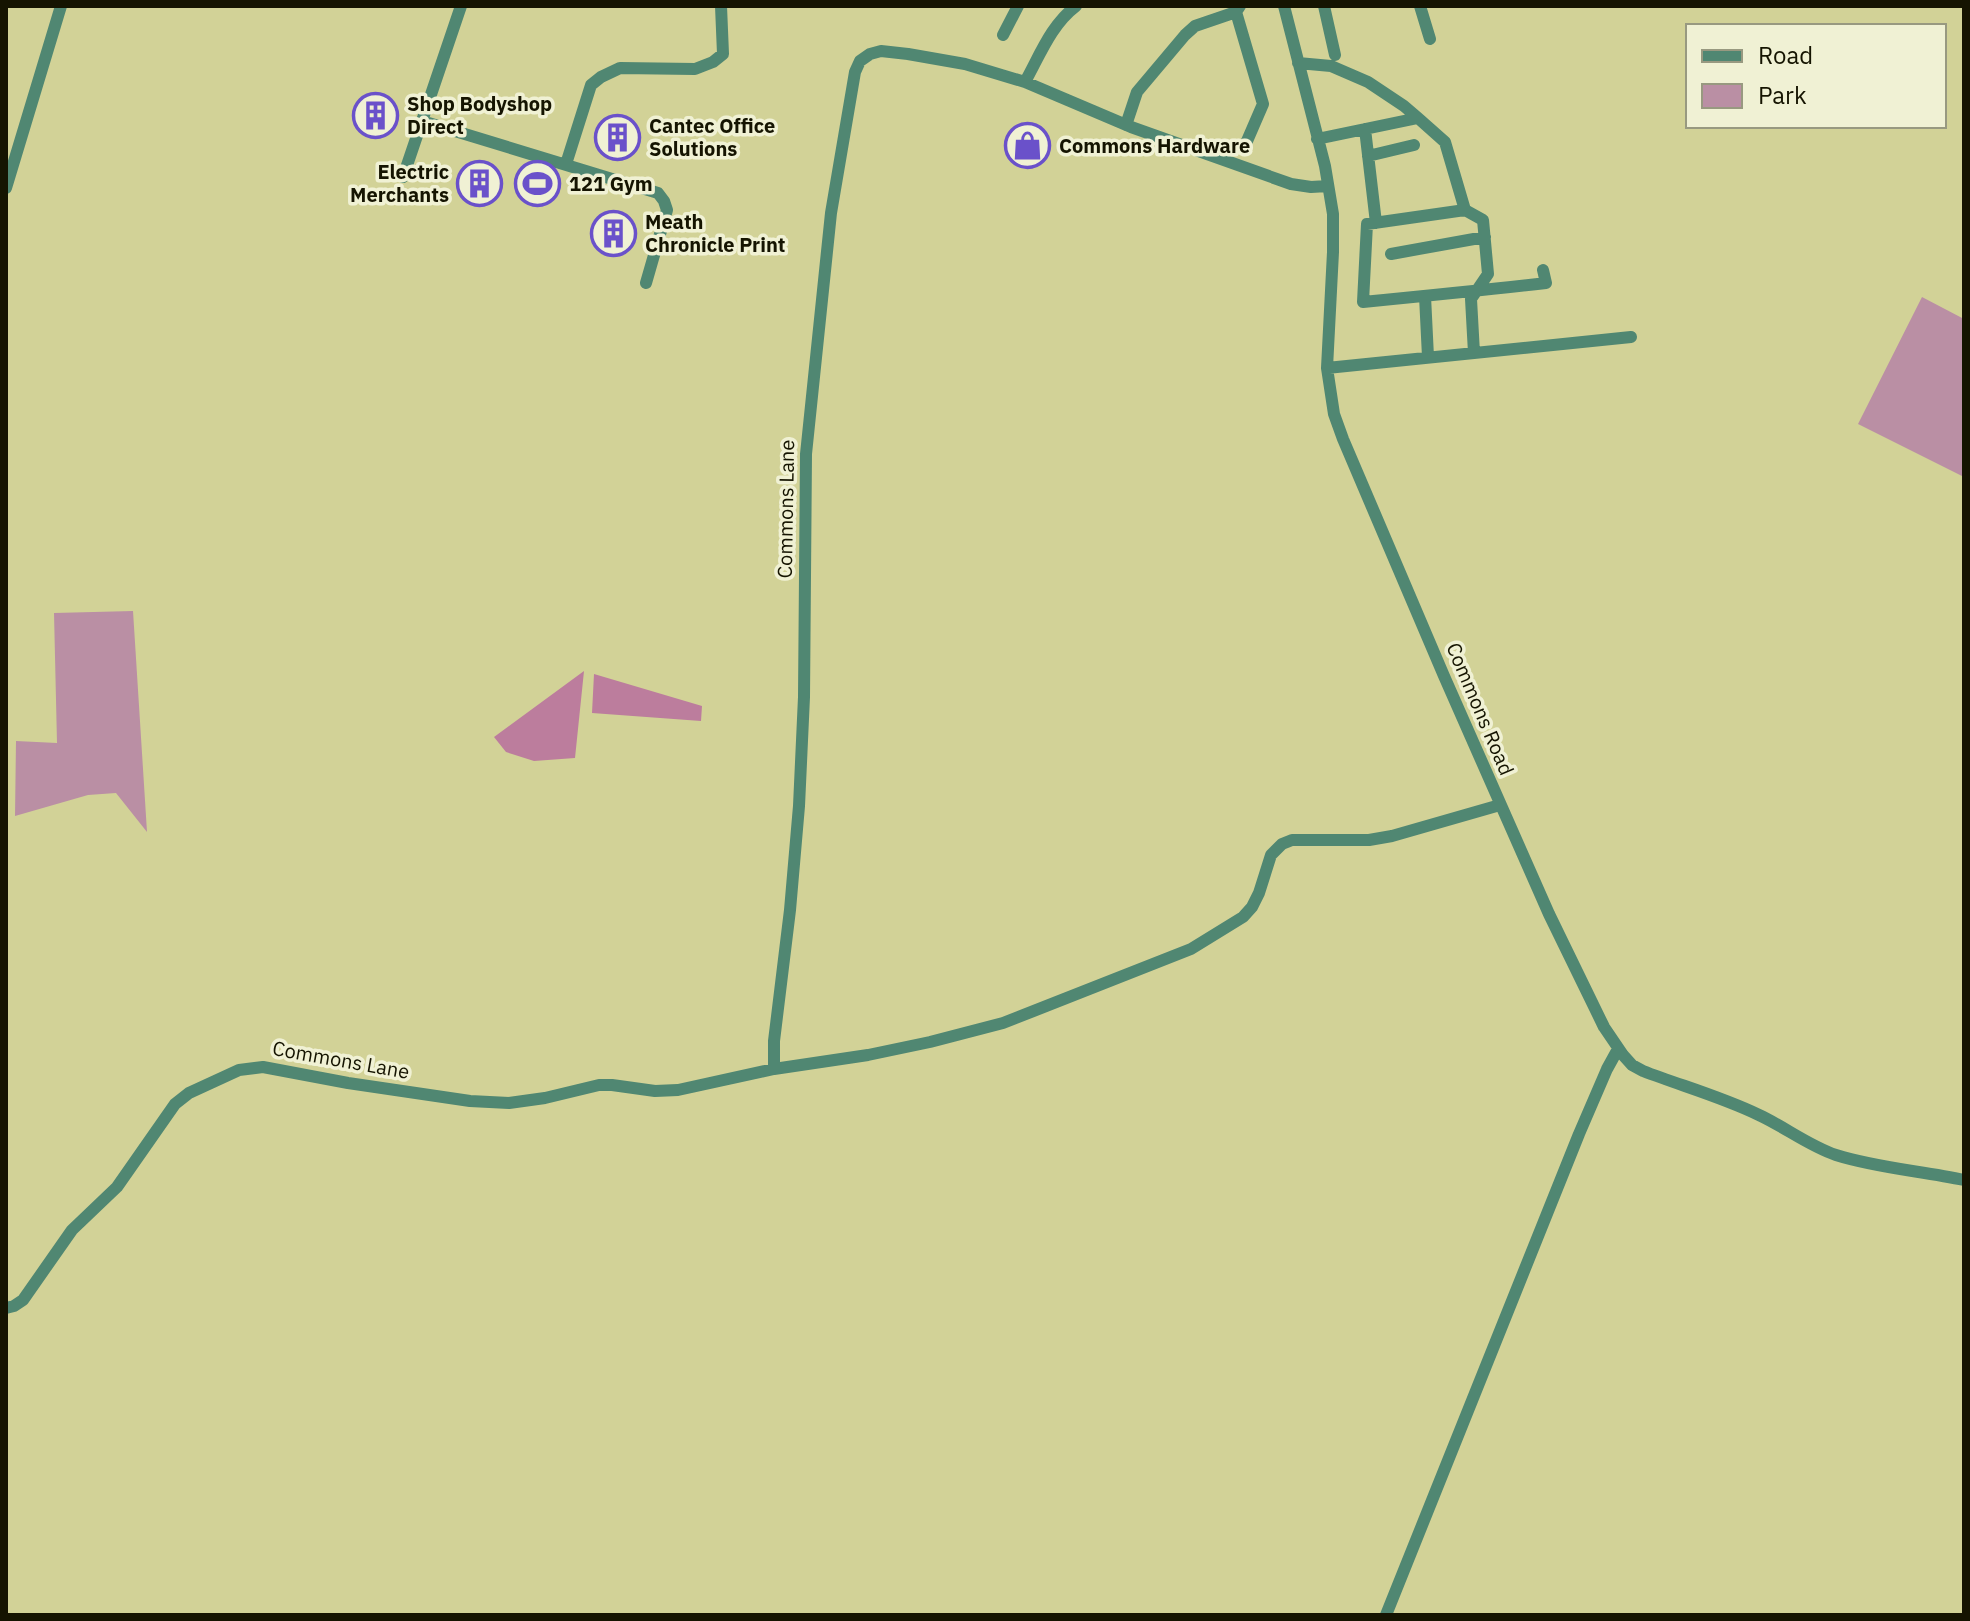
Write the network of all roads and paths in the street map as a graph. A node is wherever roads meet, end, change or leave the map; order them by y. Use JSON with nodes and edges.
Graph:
{"nodes":[{"id":1,"x":61,"y":6,"type":"edge"},
{"id":2,"x":461,"y":6,"type":"edge"},
{"id":3,"x":721,"y":6,"type":"edge"},
{"id":4,"x":1018,"y":6,"type":"edge"},
{"id":5,"x":1076,"y":6,"type":"edge"},
{"id":6,"x":1284,"y":6,"type":"edge"},
{"id":7,"x":1324,"y":6,"type":"edge"},
{"id":8,"x":1420,"y":6,"type":"edge"},
{"id":9,"x":1238,"y":9,"type":"edge"},
{"id":10,"x":1060,"y":11,"type":"edge"},
{"id":11,"x":1003,"y":35,"type":"dead end"},
{"id":12,"x":1430,"y":39,"type":"dead end"},
{"id":13,"x":1335,"y":55,"type":"dead end"},
{"id":14,"x":1298,"y":63,"type":"junction"},
{"id":15,"x":1025,"y":82,"type":"junction"},
{"id":16,"x":1418,"y":118,"type":"junction"},
{"id":17,"x":422,"y":121,"type":"junction"},
{"id":18,"x":1126,"y":125,"type":"junction"},
{"id":19,"x":1365,"y":129,"type":"junction"},
{"id":20,"x":1317,"y":139,"type":"junction"},
{"id":21,"x":1247,"y":141,"type":"dead end"},
{"id":22,"x":1414,"y":145,"type":"dead end"},
{"id":23,"x":1368,"y":156,"type":"junction"},
{"id":24,"x":566,"y":164,"type":"junction"},
{"id":25,"x":403,"y":177,"type":"dead end"},
{"id":26,"x":1328,"y":186,"type":"junction"},
{"id":27,"x":6,"y":188,"type":"edge"},
{"id":28,"x":1465,"y":210,"type":"junction"},
{"id":29,"x":1376,"y":223,"type":"junction"},
{"id":30,"x":1485,"y":237,"type":"junction"},
{"id":31,"x":1391,"y":254,"type":"dead end"},
{"id":32,"x":1543,"y":270,"type":"dead end"},
{"id":33,"x":646,"y":283,"type":"dead end"},
{"id":34,"x":1476,"y":291,"type":"junction"},
{"id":35,"x":1425,"y":296,"type":"junction"},
{"id":36,"x":1631,"y":337,"type":"dead end"},
{"id":37,"x":1474,"y":353,"type":"junction"},
{"id":38,"x":1428,"y":357,"type":"junction"},
{"id":39,"x":1327,"y":368,"type":"junction"},
{"id":40,"x":1500,"y":805,"type":"junction"},
{"id":41,"x":1618,"y":1049,"type":"junction"},
{"id":42,"x":774,"y":1069,"type":"junction"},
{"id":43,"x":1964,"y":1180,"type":"edge"},
{"id":44,"x":6,"y":1308,"type":"edge"},
{"id":45,"x":1386,"y":1615,"type":"edge"}],
"edges":[{"from":1,"to":27,"type":"street"},
{"from":2,"to":17,"type":"street"},
{"from":3,"to":24,"type":"street"},
{"from":4,"to":11,"type":"street"},
{"from":5,"to":10,"type":"street"},
{"from":6,"to":14,"type":"street","name":"Commons Road"},
{"from":7,"to":13,"type":"street"},
{"from":8,"to":12,"type":"street"},
{"from":9,"to":18,"type":"street"},
{"from":9,"to":21,"type":"street"},
{"from":10,"to":15,"type":"street"},
{"from":14,"to":16,"type":"street"},
{"from":14,"to":20,"type":"street","name":"Commons Road"},
{"from":15,"to":18,"type":"street","name":"Commons Lane"},
{"from":15,"to":42,"type":"street","name":"Commons Lane"},
{"from":16,"to":19,"type":"street"},
{"from":16,"to":28,"type":"street"},
{"from":17,"to":24,"type":"street"},
{"from":17,"to":25,"type":"street"},
{"from":18,"to":26,"type":"street","name":"Commons Lane"},
{"from":19,"to":20,"type":"street"},
{"from":19,"to":23,"type":"street"},
{"from":20,"to":26,"type":"street","name":"Commons Road"},
{"from":22,"to":23,"type":"street"},
{"from":23,"to":29,"type":"street"},
{"from":24,"to":33,"type":"street"},
{"from":26,"to":39,"type":"street","name":"Commons Road"},
{"from":28,"to":29,"type":"street"},
{"from":28,"to":30,"type":"street"},
{"from":29,"to":35,"type":"street"},
{"from":30,"to":31,"type":"street"},
{"from":30,"to":34,"type":"street"},
{"from":32,"to":34,"type":"street"},
{"from":34,"to":35,"type":"street"},
{"from":34,"to":37,"type":"street"},
{"from":35,"to":38,"type":"street"},
{"from":36,"to":37,"type":"street"},
{"from":37,"to":38,"type":"street"},
{"from":38,"to":39,"type":"street"},
{"from":39,"to":40,"type":"street","name":"Commons Road"},
{"from":40,"to":41,"type":"street","name":"Commons Road"},
{"from":40,"to":42,"type":"street","name":"Commons Lane"},
{"from":41,"to":43,"type":"street","name":"Commons Road"},
{"from":41,"to":45,"type":"street"},
{"from":42,"to":44,"type":"street","name":"Commons Lane"}]}
